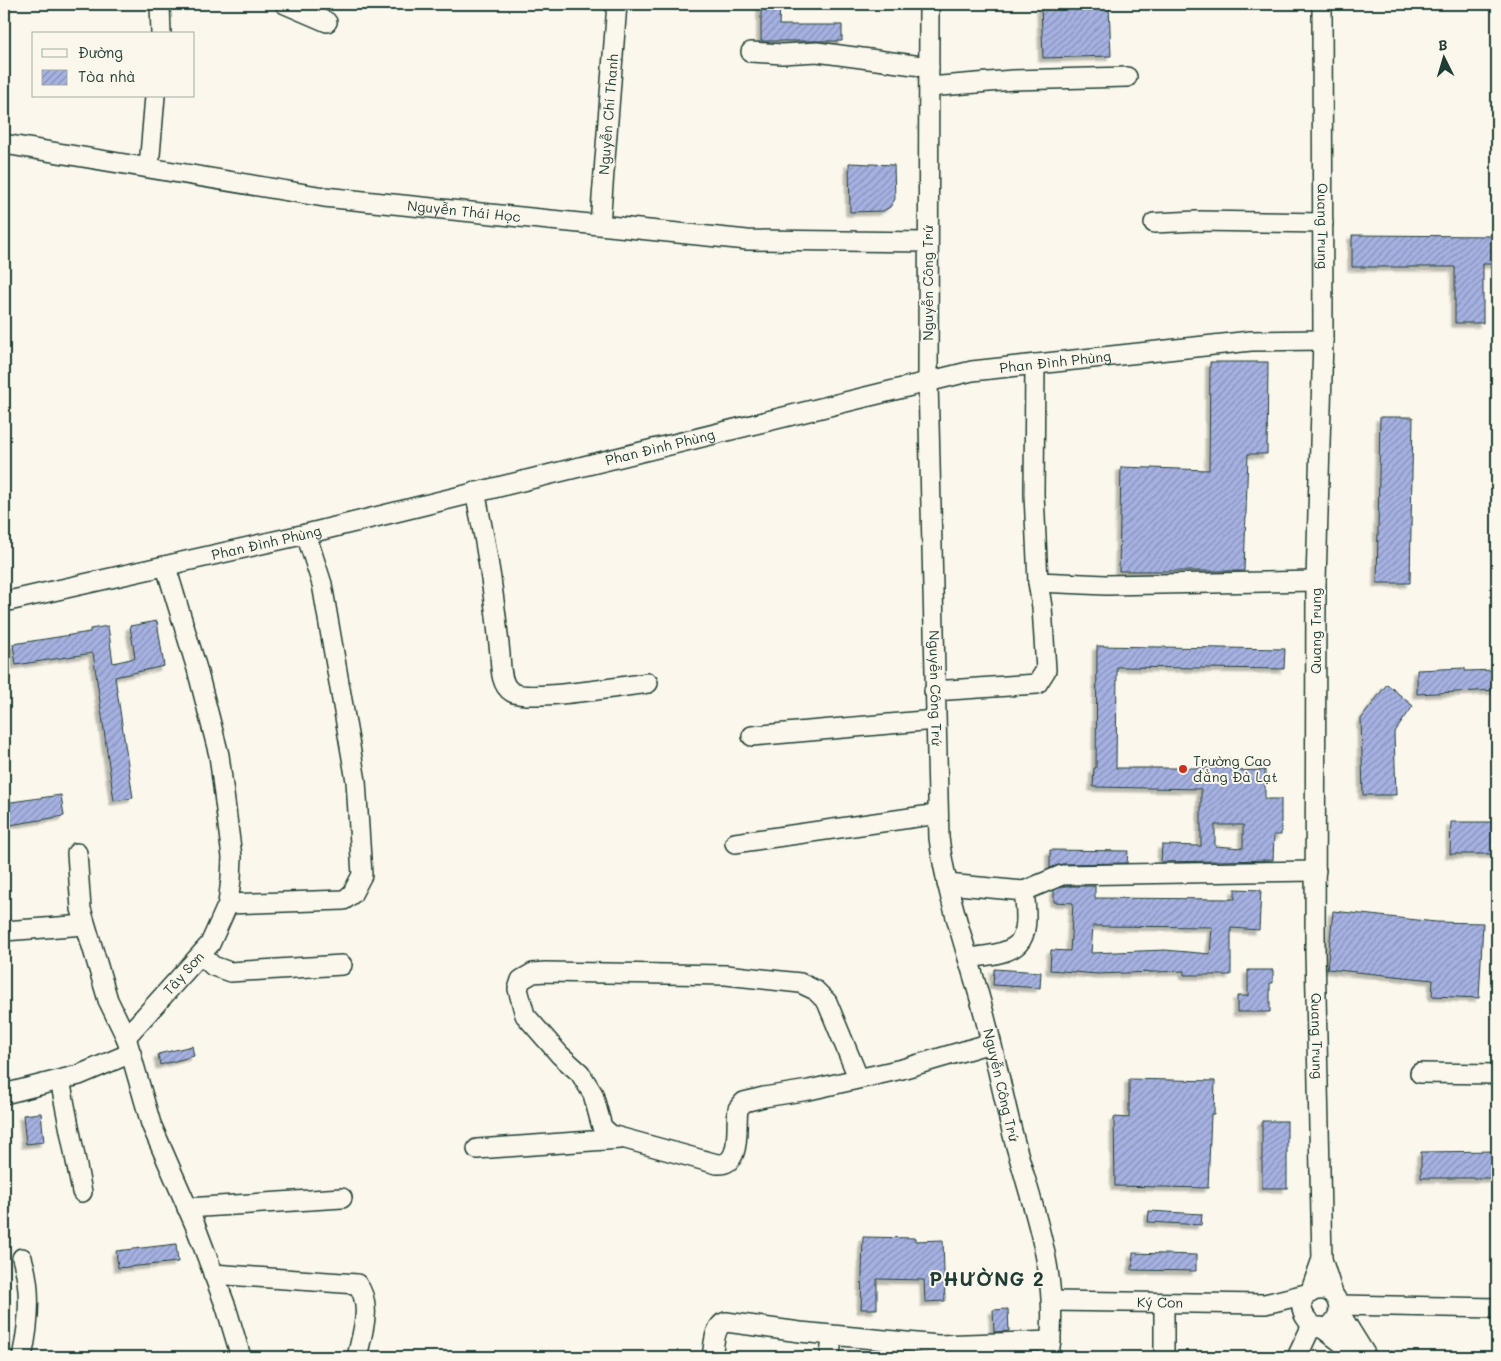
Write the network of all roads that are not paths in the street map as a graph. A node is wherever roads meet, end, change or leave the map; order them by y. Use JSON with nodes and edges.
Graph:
{"nodes":[{"id":1,"x":160,"y":4,"type":"edge"},
{"id":2,"x":285,"y":4,"type":"edge"},
{"id":3,"x":617,"y":4,"type":"edge"},
{"id":4,"x":929,"y":4,"type":"edge"},
{"id":5,"x":1322,"y":4,"type":"edge"},
{"id":6,"x":327,"y":22,"type":"dead end"},
{"id":7,"x":161,"y":32,"type":"edge"},
{"id":8,"x":751,"y":52,"type":"dead end"},
{"id":9,"x":929,"y":67,"type":"junction"},
{"id":10,"x":1127,"y":77,"type":"dead end"},
{"id":11,"x":929,"y":87,"type":"junction"},
{"id":12,"x":155,"y":98,"type":"edge"},
{"id":13,"x":4,"y":144,"type":"edge"},
{"id":14,"x":149,"y":167,"type":"junction"},
{"id":15,"x":1154,"y":223,"type":"dead end"},
{"id":16,"x":1323,"y":223,"type":"junction"},
{"id":17,"x":600,"y":224,"type":"junction"},
{"id":18,"x":927,"y":242,"type":"junction"},
{"id":19,"x":1323,"y":340,"type":"junction"},
{"id":20,"x":1036,"y":364,"type":"junction"},
{"id":21,"x":928,"y":382,"type":"junction"},
{"id":22,"x":475,"y":492,"type":"junction"},
{"id":23,"x":306,"y":534,"type":"junction"},
{"id":24,"x":166,"y":567,"type":"junction"},
{"id":25,"x":1316,"y":581,"type":"junction"},
{"id":26,"x":1038,"y":582,"type":"junction"},
{"id":27,"x":4,"y":602,"type":"edge"},
{"id":28,"x":648,"y":683,"type":"dead end"},
{"id":29,"x":934,"y":691,"type":"junction"},
{"id":30,"x":935,"y":720,"type":"junction"},
{"id":31,"x":752,"y":736,"type":"dead end"},
{"id":32,"x":938,"y":814,"type":"junction"},
{"id":33,"x":735,"y":843,"type":"dead end"},
{"id":34,"x":77,"y":853,"type":"dead end"},
{"id":35,"x":1316,"y":871,"type":"junction"},
{"id":36,"x":947,"y":884,"type":"junction"},
{"id":37,"x":1024,"y":892,"type":"junction"},
{"id":38,"x":228,"y":904,"type":"junction"},
{"id":39,"x":86,"y":925,"type":"junction"},
{"id":40,"x":4,"y":931,"type":"edge"},
{"id":41,"x":201,"y":956,"type":"junction"},
{"id":42,"x":968,"y":958,"type":"junction"},
{"id":43,"x":342,"y":965,"type":"dead end"},
{"id":44,"x":991,"y":1043,"type":"junction"},
{"id":45,"x":128,"y":1045,"type":"junction"},
{"id":46,"x":1420,"y":1073,"type":"dead end"},
{"id":47,"x":1497,"y":1074,"type":"edge"},
{"id":48,"x":858,"y":1077,"type":"junction"},
{"id":49,"x":60,"y":1080,"type":"junction"},
{"id":50,"x":4,"y":1094,"type":"edge"},
{"id":51,"x":620,"y":1139,"type":"junction"},
{"id":52,"x":477,"y":1149,"type":"dead end"},
{"id":53,"x":82,"y":1192,"type":"dead end"},
{"id":54,"x":342,"y":1198,"type":"dead end"},
{"id":55,"x":187,"y":1208,"type":"junction"},
{"id":56,"x":22,"y":1258,"type":"dead end"},
{"id":57,"x":1322,"y":1259,"type":"junction"},
{"id":58,"x":213,"y":1274,"type":"junction"},
{"id":59,"x":1310,"y":1293,"type":"junction"},
{"id":60,"x":1052,"y":1301,"type":"junction"},
{"id":61,"x":1164,"y":1302,"type":"junction"},
{"id":62,"x":1266,"y":1304,"type":"junction"},
{"id":63,"x":1337,"y":1304,"type":"junction"},
{"id":64,"x":1497,"y":1308,"type":"edge"},
{"id":65,"x":1315,"y":1326,"type":"junction"},
{"id":66,"x":832,"y":1336,"type":"junction"},
{"id":67,"x":1050,"y":1349,"type":"edge"},
{"id":68,"x":938,"y":1351,"type":"edge"},
{"id":69,"x":22,"y":1357,"type":"edge"},
{"id":70,"x":241,"y":1357,"type":"edge"},
{"id":71,"x":357,"y":1357,"type":"edge"},
{"id":72,"x":712,"y":1357,"type":"edge"},
{"id":73,"x":830,"y":1357,"type":"edge"},
{"id":74,"x":1164,"y":1357,"type":"edge"},
{"id":75,"x":1297,"y":1357,"type":"edge"},
{"id":76,"x":1360,"y":1357,"type":"edge"},
{"id":77,"x":1366,"y":1357,"type":"edge"}],
"edges":[{"from":1,"to":7,"type":"street"},
{"from":2,"to":6,"type":"street"},
{"from":3,"to":17,"type":"street","name":"Nguyễn Chí Thanh"},
{"from":4,"to":9,"type":"street","name":"Nguyễn Công Trứ"},
{"from":5,"to":16,"type":"street","name":"Quang Trung"},
{"from":8,"to":9,"type":"street"},
{"from":9,"to":11,"type":"street","name":"Nguyễn Công Trứ"},
{"from":10,"to":11,"type":"street"},
{"from":11,"to":18,"type":"street","name":"Nguyễn Công Trứ"},
{"from":12,"to":14,"type":"street"},
{"from":13,"to":14,"type":"street","name":"Nguyễn Thái Học"},
{"from":14,"to":17,"type":"street","name":"Nguyễn Thái Học"},
{"from":15,"to":16,"type":"street"},
{"from":16,"to":19,"type":"street","name":"Quang Trung"},
{"from":17,"to":18,"type":"street","name":"Nguyễn Thái Học"},
{"from":18,"to":21,"type":"street","name":"Nguyễn Công Trứ"},
{"from":19,"to":20,"type":"street","name":"Phan Đình Phùng"},
{"from":19,"to":25,"type":"street","name":"Quang Trung"},
{"from":20,"to":21,"type":"street","name":"Phan Đình Phùng"},
{"from":20,"to":26,"type":"street"},
{"from":21,"to":22,"type":"street","name":"Phan Đình Phùng"},
{"from":21,"to":29,"type":"street","name":"Nguyễn Công Trứ"},
{"from":22,"to":23,"type":"street","name":"Phan Đình Phùng"},
{"from":22,"to":28,"type":"street"},
{"from":23,"to":24,"type":"street","name":"Phan Đình Phùng"},
{"from":23,"to":38,"type":"street"},
{"from":24,"to":27,"type":"street","name":"Phan Đình Phùng"},
{"from":24,"to":38,"type":"street","name":"Tây Sơn"},
{"from":25,"to":26,"type":"street"},
{"from":25,"to":35,"type":"street","name":"Quang Trung"},
{"from":26,"to":29,"type":"street"},
{"from":29,"to":30,"type":"street","name":"Nguyễn Công Trứ"},
{"from":30,"to":31,"type":"street"},
{"from":30,"to":32,"type":"street","name":"Nguyễn Công Trứ"},
{"from":32,"to":33,"type":"street"},
{"from":32,"to":36,"type":"street","name":"Nguyễn Công Trứ"},
{"from":34,"to":39,"type":"street"},
{"from":35,"to":37,"type":"street"},
{"from":35,"to":57,"type":"street","name":"Quang Trung"},
{"from":36,"to":37,"type":"street"},
{"from":36,"to":42,"type":"street","name":"Nguyễn Công Trứ"},
{"from":37,"to":42,"type":"street"},
{"from":38,"to":41,"type":"street","name":"Tây Sơn"},
{"from":39,"to":40,"type":"street"},
{"from":39,"to":45,"type":"street"},
{"from":41,"to":43,"type":"street"},
{"from":41,"to":45,"type":"street","name":"Tây Sơn"},
{"from":42,"to":44,"type":"street","name":"Nguyễn Công Trứ"},
{"from":44,"to":48,"type":"street"},
{"from":44,"to":60,"type":"street","name":"Nguyễn Công Trứ"},
{"from":45,"to":49,"type":"street"},
{"from":45,"to":55,"type":"street"},
{"from":46,"to":47,"type":"street"},
{"from":48,"to":51,"type":"street"},
{"from":48,"to":51,"type":"street"},
{"from":49,"to":50,"type":"street"},
{"from":49,"to":53,"type":"street"},
{"from":51,"to":52,"type":"street"},
{"from":54,"to":55,"type":"street"},
{"from":55,"to":58,"type":"street"},
{"from":56,"to":69,"type":"street"},
{"from":57,"to":59,"type":"street","name":"Quang Trung"},
{"from":57,"to":63,"type":"street","name":"Quang Trung"},
{"from":58,"to":70,"type":"street"},
{"from":58,"to":71,"type":"street"},
{"from":59,"to":62,"type":"street","name":"Ký Con"},
{"from":59,"to":63,"type":"street"},
{"from":59,"to":65,"type":"street"},
{"from":60,"to":61,"type":"street","name":"Ký Con"},
{"from":60,"to":67,"type":"street","name":"Nguyễn Công Trứ"},
{"from":61,"to":62,"type":"street","name":"Ký Con"},
{"from":61,"to":74,"type":"street"},
{"from":62,"to":65,"type":"street","name":"Ký Con"},
{"from":63,"to":64,"type":"street"},
{"from":63,"to":65,"type":"street"},
{"from":63,"to":77,"type":"street","name":"Quang Trung"},
{"from":65,"to":75,"type":"street"},
{"from":65,"to":76,"type":"street","name":"Ký Con"},
{"from":66,"to":68,"type":"street"},
{"from":66,"to":72,"type":"street"},
{"from":66,"to":73,"type":"street"},
{"from":67,"to":68,"type":"street"}]}
